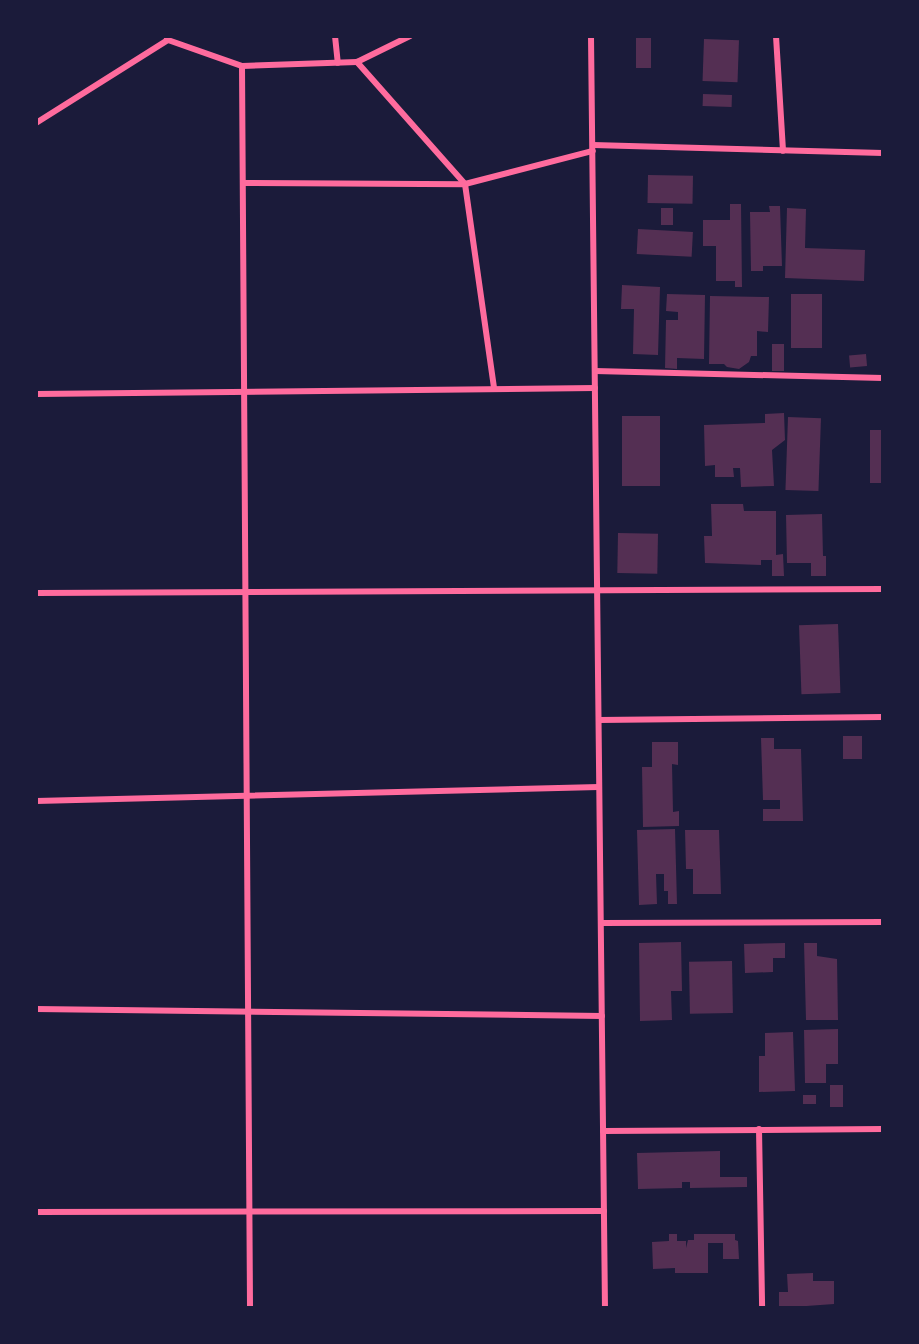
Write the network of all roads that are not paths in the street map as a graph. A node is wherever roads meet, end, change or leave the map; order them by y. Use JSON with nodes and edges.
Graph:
{"nodes":[{"id":1,"x":335,"y":36,"type":"edge"},
{"id":2,"x":410,"y":36,"type":"edge"},
{"id":3,"x":591,"y":36,"type":"edge"},
{"id":4,"x":776,"y":36,"type":"edge"},
{"id":5,"x":167,"y":38,"type":"edge"},
{"id":6,"x":357,"y":62,"type":"junction"},
{"id":7,"x":338,"y":63,"type":"junction"},
{"id":8,"x":242,"y":66,"type":"junction"},
{"id":9,"x":36,"y":123,"type":"edge"},
{"id":10,"x":593,"y":148,"type":"junction"},
{"id":11,"x":783,"y":151,"type":"junction"},
{"id":12,"x":883,"y":153,"type":"edge"},
{"id":13,"x":243,"y":183,"type":"junction"},
{"id":14,"x":465,"y":184,"type":"junction"},
{"id":15,"x":595,"y":371,"type":"junction"},
{"id":16,"x":883,"y":378,"type":"edge"},
{"id":17,"x":595,"y":388,"type":"junction"},
{"id":18,"x":494,"y":389,"type":"junction"},
{"id":19,"x":244,"y":392,"type":"junction"},
{"id":20,"x":36,"y":394,"type":"edge"},
{"id":21,"x":883,"y":589,"type":"edge"},
{"id":22,"x":597,"y":590,"type":"junction"},
{"id":23,"x":246,"y":592,"type":"junction"},
{"id":24,"x":36,"y":593,"type":"edge"},
{"id":25,"x":883,"y":717,"type":"edge"},
{"id":26,"x":599,"y":720,"type":"junction"},
{"id":27,"x":599,"y":787,"type":"junction"},
{"id":28,"x":247,"y":795,"type":"junction"},
{"id":29,"x":36,"y":801,"type":"edge"},
{"id":30,"x":883,"y":922,"type":"edge"},
{"id":31,"x":601,"y":923,"type":"junction"},
{"id":32,"x":36,"y":1009,"type":"edge"},
{"id":33,"x":248,"y":1011,"type":"junction"},
{"id":34,"x":602,"y":1016,"type":"junction"},
{"id":35,"x":883,"y":1129,"type":"edge"},
{"id":36,"x":759,"y":1130,"type":"junction"},
{"id":37,"x":603,"y":1131,"type":"junction"},
{"id":38,"x":604,"y":1211,"type":"junction"},
{"id":39,"x":36,"y":1212,"type":"edge"},
{"id":40,"x":249,"y":1212,"type":"junction"},
{"id":41,"x":250,"y":1308,"type":"edge"},
{"id":42,"x":605,"y":1308,"type":"edge"},
{"id":43,"x":762,"y":1308,"type":"edge"}],
"edges":[{"from":1,"to":7,"type":"street"},
{"from":2,"to":6,"type":"street"},
{"from":3,"to":10,"type":"street"},
{"from":4,"to":11,"type":"street"},
{"from":5,"to":8,"type":"street"},
{"from":5,"to":9,"type":"street"},
{"from":6,"to":7,"type":"street"},
{"from":6,"to":14,"type":"street"},
{"from":7,"to":8,"type":"street"},
{"from":8,"to":13,"type":"street"},
{"from":10,"to":11,"type":"street"},
{"from":10,"to":14,"type":"street"},
{"from":10,"to":15,"type":"street"},
{"from":11,"to":12,"type":"street"},
{"from":13,"to":14,"type":"street"},
{"from":13,"to":19,"type":"street"},
{"from":14,"to":18,"type":"street"},
{"from":15,"to":16,"type":"street"},
{"from":15,"to":17,"type":"street"},
{"from":17,"to":18,"type":"street"},
{"from":17,"to":22,"type":"street"},
{"from":18,"to":19,"type":"street"},
{"from":19,"to":20,"type":"street"},
{"from":19,"to":23,"type":"street"},
{"from":21,"to":22,"type":"street"},
{"from":22,"to":23,"type":"street"},
{"from":22,"to":26,"type":"street"},
{"from":23,"to":24,"type":"street"},
{"from":23,"to":28,"type":"street"},
{"from":25,"to":26,"type":"street"},
{"from":26,"to":27,"type":"street"},
{"from":27,"to":28,"type":"street"},
{"from":27,"to":31,"type":"street"},
{"from":28,"to":29,"type":"street"},
{"from":28,"to":33,"type":"street"},
{"from":30,"to":31,"type":"street"},
{"from":31,"to":34,"type":"street"},
{"from":32,"to":33,"type":"street"},
{"from":33,"to":34,"type":"street"},
{"from":33,"to":40,"type":"street"},
{"from":34,"to":37,"type":"street"},
{"from":35,"to":36,"type":"street"},
{"from":36,"to":37,"type":"street"},
{"from":36,"to":43,"type":"street"},
{"from":37,"to":38,"type":"street"},
{"from":38,"to":40,"type":"street"},
{"from":38,"to":42,"type":"street"},
{"from":39,"to":40,"type":"street"},
{"from":40,"to":41,"type":"street"}]}
